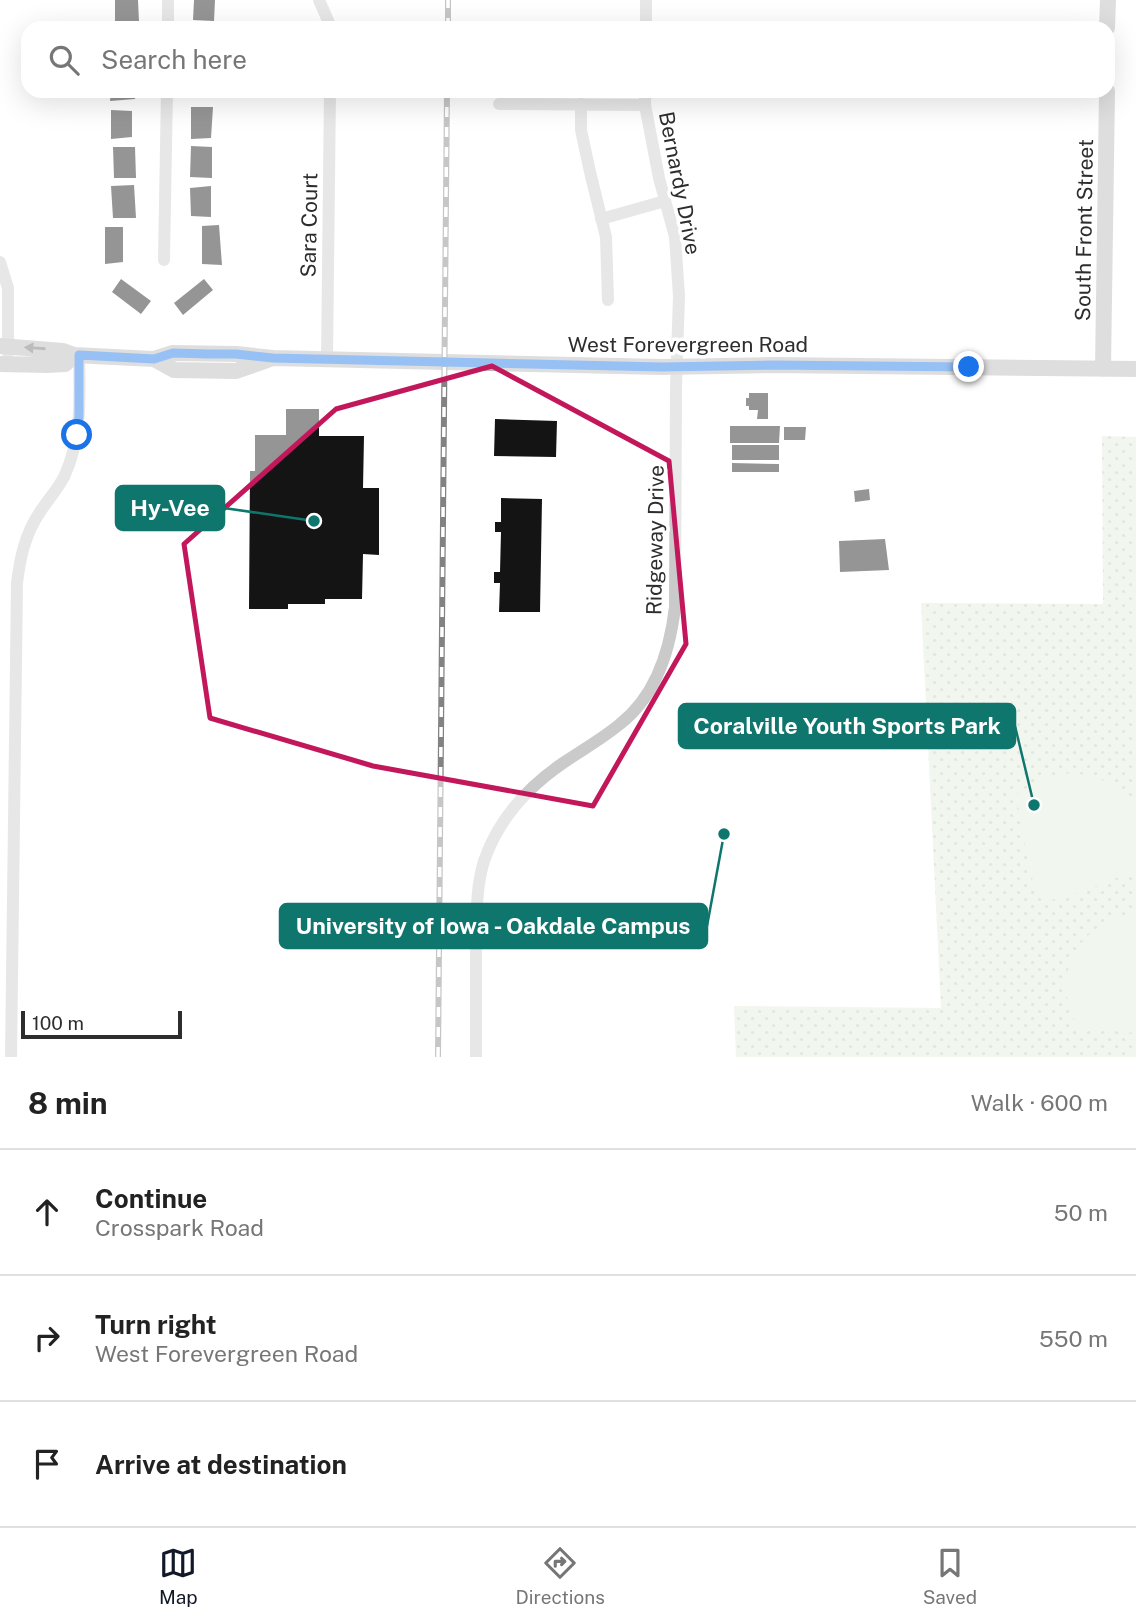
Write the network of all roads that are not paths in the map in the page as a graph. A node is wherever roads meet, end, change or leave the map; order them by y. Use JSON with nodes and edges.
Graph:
{"nodes":[{"id":1,"x":168,"y":0,"type":"edge"},
{"id":2,"x":319,"y":0,"type":"edge"},
{"id":3,"x":646,"y":0,"type":"edge"},
{"id":4,"x":1108,"y":0,"type":"edge"},
{"id":5,"x":167,"y":21,"type":"edge"},
{"id":6,"x":328,"y":21,"type":"edge"},
{"id":7,"x":646,"y":21,"type":"edge"},
{"id":8,"x":1107,"y":21,"type":"edge"},
{"id":9,"x":167,"y":98,"type":"edge"},
{"id":10,"x":330,"y":98,"type":"edge"},
{"id":11,"x":645,"y":98,"type":"edge"},
{"id":12,"x":1107,"y":98,"type":"edge"},
{"id":13,"x":499,"y":104,"type":"dead end"},
{"id":14,"x":581,"y":104,"type":"junction"},
{"id":15,"x":645,"y":105,"type":"junction"},
{"id":16,"x":665,"y":201,"type":"junction"},
{"id":17,"x":601,"y":219,"type":"junction"},
{"id":18,"x":164,"y":260,"type":"dead end"},
{"id":19,"x":0,"y":262,"type":"edge"},
{"id":20,"x":608,"y":300,"type":"dead end"},
{"id":21,"x":4,"y":346,"type":"edge"},
{"id":22,"x":76,"y":355,"type":"junction"},
{"id":23,"x":327,"y":359,"type":"junction"},
{"id":24,"x":4,"y":364,"type":"edge"},
{"id":25,"x":676,"y":367,"type":"junction"},
{"id":26,"x":1103,"y":369,"type":"junction"},
{"id":27,"x":1136,"y":369,"type":"edge"},
{"id":28,"x":6,"y":1001,"type":"edge"},
{"id":29,"x":11,"y":1057,"type":"edge"},
{"id":30,"x":476,"y":1057,"type":"edge"}],
"edges":[{"from":1,"to":5,"type":"street"},
{"from":2,"to":6,"type":"street"},
{"from":3,"to":7,"type":"street"},
{"from":4,"to":8,"type":"street"},
{"from":9,"to":18,"type":"street"},
{"from":10,"to":23,"type":"street","name":"Sara Court"},
{"from":11,"to":15,"type":"street","name":"Bernardy Drive"},
{"from":12,"to":26,"type":"street","name":"South Front Street"},
{"from":13,"to":14,"type":"street"},
{"from":14,"to":15,"type":"street"},
{"from":14,"to":17,"type":"street"},
{"from":15,"to":16,"type":"street","name":"Bernardy Drive"},
{"from":16,"to":17,"type":"street"},
{"from":16,"to":25,"type":"street","name":"Bernardy Drive"},
{"from":17,"to":20,"type":"street"},
{"from":19,"to":21,"type":"street"},
{"from":22,"to":21,"type":"street","name":"West Forevergreen Road","one_way":true},
{"from":21,"to":24,"type":"street"},
{"from":22,"to":23,"type":"street","name":"West Forevergreen Road"},
{"from":22,"to":24,"type":"street","name":"West Forevergreen Road"},
{"from":22,"to":28,"type":"street"},
{"from":23,"to":25,"type":"street","name":"West Forevergreen Road"},
{"from":25,"to":26,"type":"street","name":"West Forevergreen Road"},
{"from":25,"to":30,"type":"street","name":"Ridgeway Drive"},
{"from":26,"to":27,"type":"street","name":"West Forevergreen Road"},
{"from":28,"to":29,"type":"street"}]}
